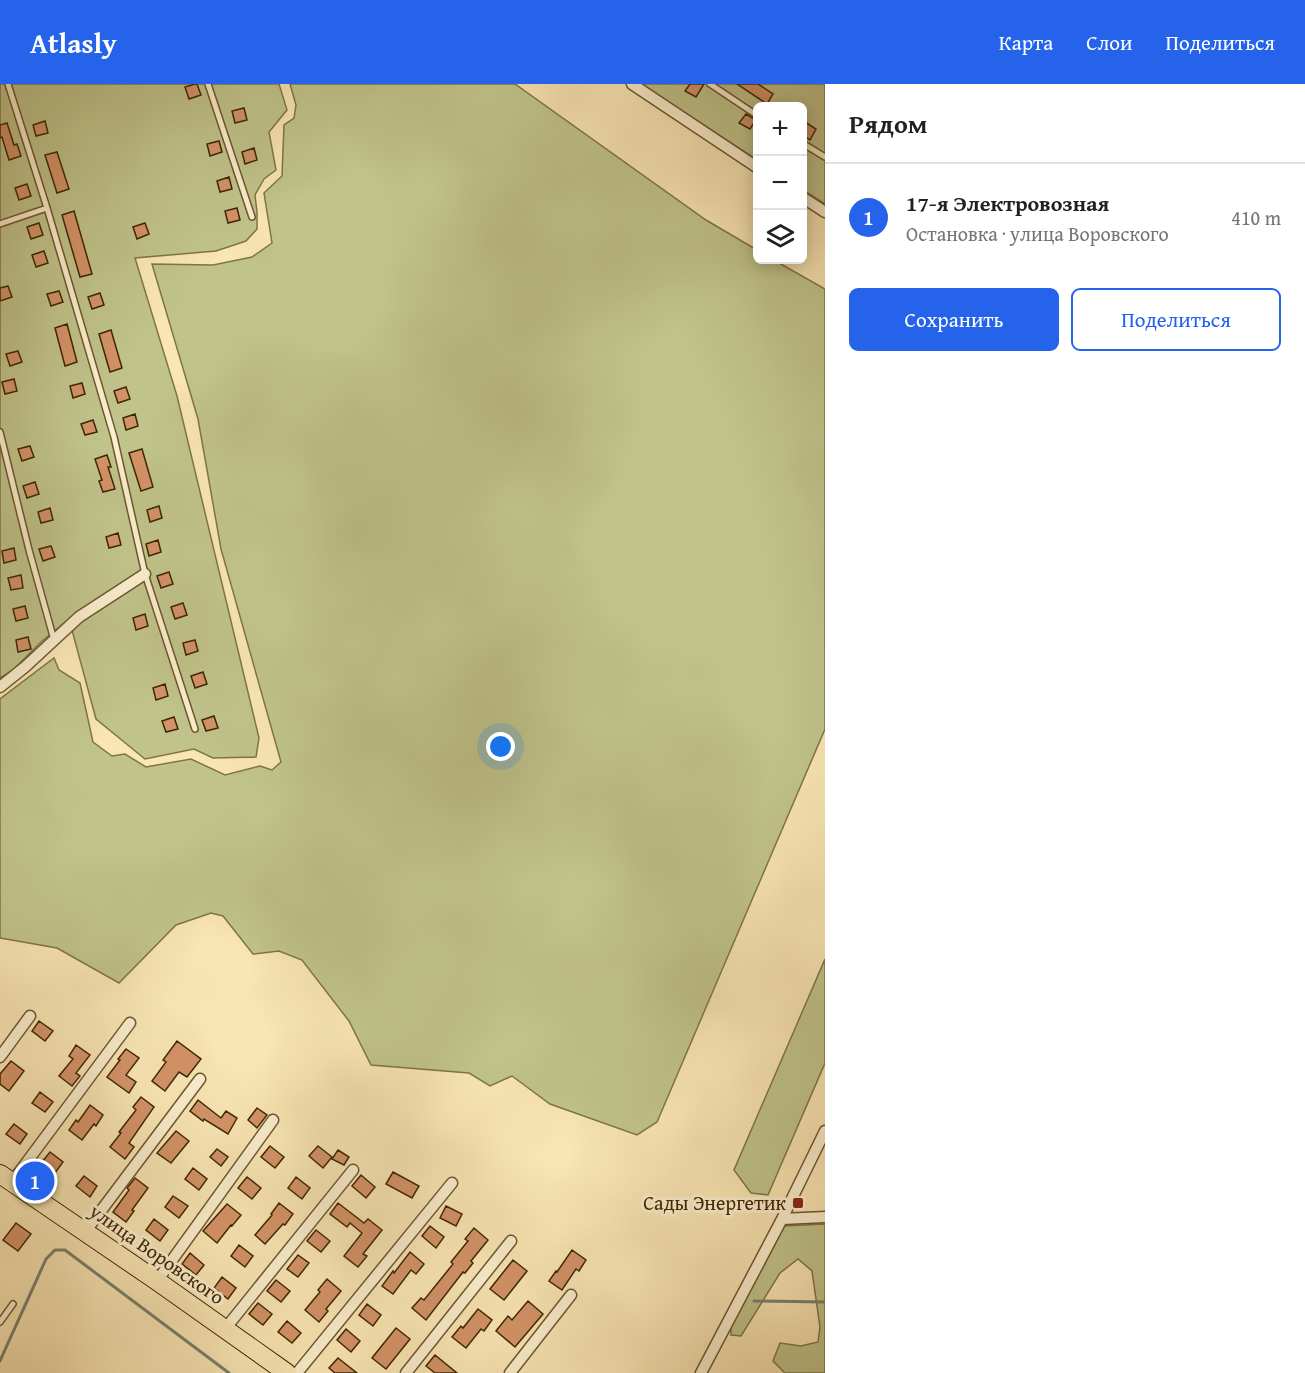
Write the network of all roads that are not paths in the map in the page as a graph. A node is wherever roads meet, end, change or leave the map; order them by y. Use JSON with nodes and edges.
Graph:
{"nodes":[{"id":1,"x":9,"y":84,"type":"edge"},
{"id":2,"x":208,"y":84,"type":"edge"},
{"id":3,"x":632,"y":84,"type":"edge"},
{"id":4,"x":710,"y":84,"type":"edge"},
{"id":5,"x":753,"y":113,"type":"edge"},
{"id":6,"x":807,"y":146,"type":"edge"},
{"id":7,"x":825,"y":157,"type":"edge"},
{"id":8,"x":753,"y":165,"type":"edge"},
{"id":9,"x":807,"y":200,"type":"edge"},
{"id":10,"x":47,"y":208,"type":"junction"},
{"id":11,"x":825,"y":212,"type":"edge"},
{"id":12,"x":252,"y":217,"type":"dead end"},
{"id":13,"x":0,"y":224,"type":"edge"},
{"id":14,"x":0,"y":432,"type":"edge"},
{"id":15,"x":145,"y":574,"type":"junction"},
{"id":16,"x":54,"y":640,"type":"junction"},
{"id":17,"x":0,"y":687,"type":"edge"},
{"id":18,"x":195,"y":729,"type":"dead end"},
{"id":19,"x":30,"y":1016,"type":"dead end"},
{"id":20,"x":130,"y":1023,"type":"dead end"},
{"id":21,"x":0,"y":1057,"type":"edge"},
{"id":22,"x":200,"y":1079,"type":"dead end"},
{"id":23,"x":273,"y":1120,"type":"dead end"},
{"id":24,"x":825,"y":1131,"type":"edge"},
{"id":25,"x":353,"y":1170,"type":"dead end"},
{"id":26,"x":6,"y":1178,"type":"edge"},
{"id":27,"x":452,"y":1183,"type":"dead end"},
{"id":28,"x":825,"y":1217,"type":"edge"},
{"id":29,"x":782,"y":1219,"type":"junction"},
{"id":30,"x":85,"y":1232,"type":"junction"},
{"id":31,"x":511,"y":1241,"type":"dead end"},
{"id":32,"x":157,"y":1281,"type":"junction"},
{"id":33,"x":571,"y":1295,"type":"dead end"},
{"id":34,"x":13,"y":1305,"type":"dead end"},
{"id":35,"x":0,"y":1322,"type":"edge"},
{"id":36,"x":225,"y":1329,"type":"junction"},
{"id":37,"x":287,"y":1373,"type":"edge"},
{"id":38,"x":297,"y":1373,"type":"edge"},
{"id":39,"x":406,"y":1373,"type":"edge"},
{"id":40,"x":510,"y":1373,"type":"edge"},
{"id":41,"x":701,"y":1373,"type":"edge"}],
"edges":[{"from":1,"to":10,"type":"lane"},
{"from":2,"to":12,"type":"lane"},
{"from":3,"to":8,"type":"street"},
{"from":4,"to":5,"type":"lane"},
{"from":6,"to":7,"type":"lane"},
{"from":9,"to":11,"type":"street"},
{"from":10,"to":13,"type":"lane"},
{"from":10,"to":15,"type":"lane"},
{"from":14,"to":16,"type":"lane"},
{"from":15,"to":16,"type":"street"},
{"from":15,"to":18,"type":"lane"},
{"from":16,"to":17,"type":"street"},
{"from":19,"to":21,"type":"street"},
{"from":20,"to":26,"type":"street"},
{"from":22,"to":30,"type":"street"},
{"from":23,"to":32,"type":"street"},
{"from":24,"to":29,"type":"street"},
{"from":25,"to":36,"type":"street"},
{"from":26,"to":30,"type":"main road","name":"улица Воровского"},
{"from":27,"to":38,"type":"street"},
{"from":28,"to":29,"type":"street"},
{"from":29,"to":41,"type":"street"},
{"from":30,"to":32,"type":"main road","name":"улица Воровского"},
{"from":31,"to":39,"type":"street"},
{"from":32,"to":36,"type":"main road","name":"улица Воровского"},
{"from":33,"to":40,"type":"street"},
{"from":34,"to":35,"type":"lane"},
{"from":36,"to":37,"type":"main road","name":"улица Воровского"}]}
